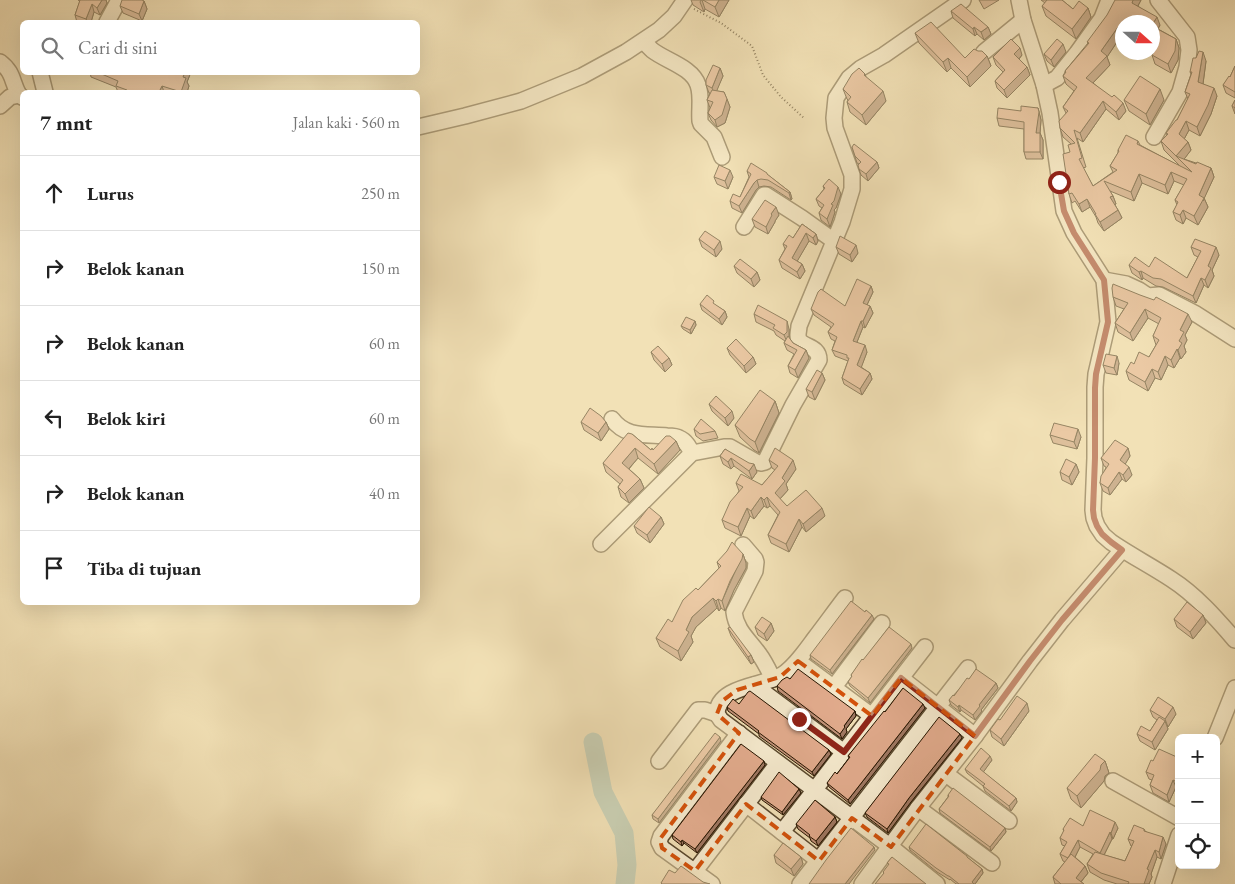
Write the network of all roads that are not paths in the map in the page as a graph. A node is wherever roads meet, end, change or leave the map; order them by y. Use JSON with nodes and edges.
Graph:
{"nodes":[{"id":1,"x":119,"y":0,"type":"edge"},
{"id":2,"x":963,"y":0,"type":"edge"},
{"id":3,"x":1018,"y":0,"type":"edge"},
{"id":4,"x":1109,"y":0,"type":"edge"},
{"id":5,"x":1158,"y":0,"type":"edge"},
{"id":6,"x":684,"y":2,"type":"edge"},
{"id":7,"x":108,"y":20,"type":"edge"},
{"id":8,"x":1023,"y":20,"type":"junction"},
{"id":9,"x":644,"y":41,"type":"junction"},
{"id":10,"x":984,"y":52,"type":"edge"},
{"id":11,"x":0,"y":62,"type":"edge"},
{"id":12,"x":41,"y":75,"type":"edge"},
{"id":13,"x":1044,"y":85,"type":"junction"},
{"id":14,"x":14,"y":89,"type":"edge"},
{"id":15,"x":44,"y":90,"type":"edge"},
{"id":16,"x":0,"y":106,"type":"edge"},
{"id":17,"x":420,"y":127,"type":"edge"},
{"id":18,"x":1154,"y":137,"type":"dead end"},
{"id":19,"x":722,"y":157,"type":"dead end"},
{"id":20,"x":744,"y":227,"type":"dead end"},
{"id":21,"x":834,"y":241,"type":"junction"},
{"id":22,"x":1104,"y":280,"type":"junction"},
{"id":23,"x":1235,"y":338,"type":"edge"},
{"id":24,"x":612,"y":419,"type":"dead end"},
{"id":25,"x":692,"y":453,"type":"junction"},
{"id":26,"x":601,"y":544,"type":"dead end"},
{"id":27,"x":743,"y":545,"type":"dead end"},
{"id":28,"x":1122,"y":550,"type":"junction"},
{"id":29,"x":844,"y":598,"type":"dead end"},
{"id":30,"x":882,"y":624,"type":"dead end"},
{"id":31,"x":1235,"y":640,"type":"edge"},
{"id":32,"x":925,"y":647,"type":"dead end"},
{"id":33,"x":798,"y":661,"type":"junction"},
{"id":34,"x":968,"y":668,"type":"dead end"},
{"id":35,"x":901,"y":678,"type":"junction"},
{"id":36,"x":773,"y":679,"type":"junction"},
{"id":37,"x":754,"y":685,"type":"junction"},
{"id":38,"x":834,"y":688,"type":"junction"},
{"id":39,"x":1234,"y":692,"type":"edge"},
{"id":40,"x":938,"y":707,"type":"junction"},
{"id":41,"x":717,"y":714,"type":"junction"},
{"id":42,"x":872,"y":716,"type":"junction"},
{"id":43,"x":739,"y":733,"type":"junction"},
{"id":44,"x":1217,"y":734,"type":"edge"},
{"id":45,"x":975,"y":736,"type":"junction"},
{"id":46,"x":844,"y":752,"type":"junction"},
{"id":47,"x":659,"y":761,"type":"dead end"},
{"id":48,"x":778,"y":763,"type":"junction"},
{"id":49,"x":946,"y":774,"type":"junction"},
{"id":50,"x":1113,"y":781,"type":"dead end"},
{"id":51,"x":814,"y":791,"type":"junction"},
{"id":52,"x":746,"y":804,"type":"junction"},
{"id":53,"x":918,"y":808,"type":"junction"},
{"id":54,"x":1175,"y":816,"type":"edge"},
{"id":55,"x":852,"y":818,"type":"junction"},
{"id":56,"x":1008,"y":821,"type":"dead end"},
{"id":57,"x":782,"y":832,"type":"junction"},
{"id":58,"x":891,"y":846,"type":"junction"},
{"id":59,"x":1175,"y":847,"type":"edge"},
{"id":60,"x":819,"y":861,"type":"junction"},
{"id":61,"x":992,"y":863,"type":"dead end"},
{"id":62,"x":696,"y":871,"type":"junction"},
{"id":63,"x":932,"y":883,"type":"edge"},
{"id":64,"x":712,"y":884,"type":"edge"},
{"id":65,"x":800,"y":884,"type":"edge"},
{"id":66,"x":862,"y":884,"type":"edge"},
{"id":67,"x":1163,"y":884,"type":"edge"}],
"edges":[{"from":1,"to":7,"type":"street"},
{"from":2,"to":21,"type":"street"},
{"from":3,"to":8,"type":"street"},
{"from":4,"to":13,"type":"street"},
{"from":5,"to":18,"type":"street"},
{"from":6,"to":9,"type":"street"},
{"from":8,"to":10,"type":"street"},
{"from":8,"to":13,"type":"street"},
{"from":9,"to":17,"type":"street"},
{"from":9,"to":19,"type":"street"},
{"from":11,"to":14,"type":"street"},
{"from":12,"to":15,"type":"street"},
{"from":13,"to":22,"type":"street"},
{"from":14,"to":16,"type":"street"},
{"from":20,"to":21,"type":"street"},
{"from":21,"to":25,"type":"street"},
{"from":22,"to":23,"type":"street"},
{"from":22,"to":28,"type":"street"},
{"from":24,"to":25,"type":"street"},
{"from":25,"to":26,"type":"street"},
{"from":27,"to":36,"type":"street"},
{"from":28,"to":31,"type":"street"},
{"from":28,"to":45,"type":"street"},
{"from":29,"to":33,"type":"street"},
{"from":30,"to":38,"type":"street"},
{"from":32,"to":35,"type":"street"},
{"from":33,"to":36,"type":"street"},
{"from":33,"to":38,"type":"street"},
{"from":34,"to":40,"type":"street"},
{"from":35,"to":40,"type":"street"},
{"from":35,"to":42,"type":"street"},
{"from":36,"to":37,"type":"street"},
{"from":37,"to":41,"type":"street"},
{"from":37,"to":46,"type":"street"},
{"from":38,"to":42,"type":"street"},
{"from":39,"to":44,"type":"street"},
{"from":40,"to":45,"type":"street"},
{"from":40,"to":55,"type":"street"},
{"from":41,"to":43,"type":"street"},
{"from":41,"to":47,"type":"street"},
{"from":42,"to":46,"type":"street"},
{"from":43,"to":48,"type":"street"},
{"from":43,"to":62,"type":"street"},
{"from":45,"to":49,"type":"street"},
{"from":46,"to":51,"type":"street"},
{"from":48,"to":51,"type":"street"},
{"from":48,"to":52,"type":"street"},
{"from":49,"to":53,"type":"street"},
{"from":49,"to":56,"type":"street"},
{"from":50,"to":54,"type":"street"},
{"from":51,"to":55,"type":"street"},
{"from":51,"to":57,"type":"street"},
{"from":52,"to":57,"type":"street"},
{"from":52,"to":62,"type":"street"},
{"from":53,"to":58,"type":"street"},
{"from":53,"to":61,"type":"street"},
{"from":55,"to":58,"type":"street"},
{"from":55,"to":60,"type":"street"},
{"from":57,"to":60,"type":"street"},
{"from":58,"to":63,"type":"street"},
{"from":58,"to":66,"type":"street"},
{"from":59,"to":67,"type":"street"},
{"from":60,"to":65,"type":"street"},
{"from":62,"to":64,"type":"street"}]}
